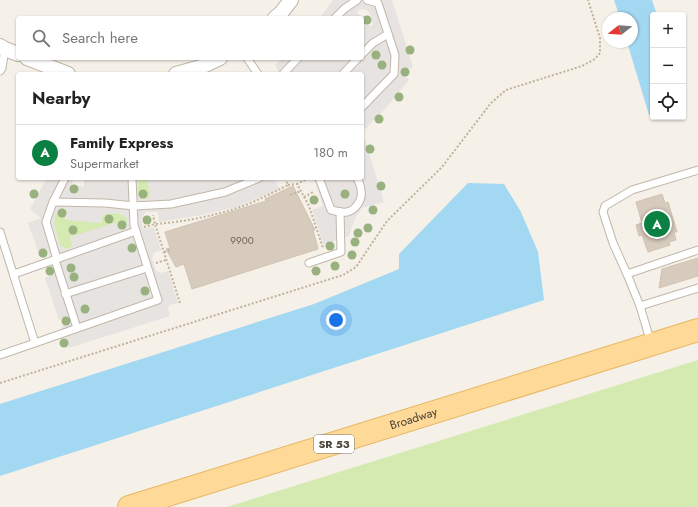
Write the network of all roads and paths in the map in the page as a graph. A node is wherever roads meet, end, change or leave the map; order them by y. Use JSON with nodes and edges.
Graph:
{"nodes":[{"id":1,"x":291,"y":0,"type":"edge"},
{"id":2,"x":357,"y":0,"type":"edge"},
{"id":3,"x":367,"y":0,"type":"edge"},
{"id":4,"x":278,"y":16,"type":"edge"},
{"id":5,"x":337,"y":16,"type":"edge"},
{"id":6,"x":388,"y":34,"type":"junction"},
{"id":7,"x":8,"y":50,"type":"edge"},
{"id":8,"x":364,"y":52,"type":"edge"},
{"id":9,"x":32,"y":60,"type":"edge"},
{"id":10,"x":216,"y":60,"type":"edge"},
{"id":11,"x":248,"y":60,"type":"edge"},
{"id":12,"x":296,"y":60,"type":"edge"},
{"id":13,"x":356,"y":60,"type":"edge"},
{"id":14,"x":0,"y":71,"type":"edge"},
{"id":15,"x":63,"y":72,"type":"edge"},
{"id":16,"x":183,"y":72,"type":"edge"},
{"id":17,"x":257,"y":72,"type":"edge"},
{"id":18,"x":285,"y":72,"type":"edge"},
{"id":19,"x":344,"y":72,"type":"edge"},
{"id":20,"x":364,"y":105,"type":"edge"},
{"id":21,"x":698,"y":170,"type":"edge"},
{"id":22,"x":64,"y":180,"type":"edge"},
{"id":23,"x":132,"y":180,"type":"edge"},
{"id":24,"x":254,"y":180,"type":"edge"},
{"id":25,"x":286,"y":180,"type":"edge"},
{"id":26,"x":298,"y":180,"type":"edge"},
{"id":27,"x":305,"y":180,"type":"edge"},
{"id":28,"x":320,"y":180,"type":"edge"},
{"id":29,"x":358,"y":180,"type":"edge"},
{"id":30,"x":299,"y":183,"type":"junction"},
{"id":31,"x":288,"y":185,"type":"junction"},
{"id":32,"x":301,"y":191,"type":"junction"},
{"id":33,"x":290,"y":195,"type":"dead end"},
{"id":34,"x":53,"y":202,"type":"junction"},
{"id":35,"x":134,"y":206,"type":"junction"},
{"id":36,"x":340,"y":212,"type":"junction"},
{"id":37,"x":136,"y":232,"type":"junction"},
{"id":38,"x":1,"y":236,"type":"edge"},
{"id":39,"x":171,"y":250,"type":"dead end"},
{"id":40,"x":698,"y":250,"type":"edge"},
{"id":41,"x":164,"y":252,"type":"junction"},
{"id":42,"x":326,"y":257,"type":"junction"},
{"id":43,"x":56,"y":259,"type":"junction"},
{"id":44,"x":309,"y":263,"type":"dead end"},
{"id":45,"x":147,"y":268,"type":"junction"},
{"id":46,"x":14,"y":274,"type":"junction"},
{"id":47,"x":627,"y":274,"type":"junction"},
{"id":48,"x":698,"y":288,"type":"edge"},
{"id":49,"x":65,"y":294,"type":"junction"},
{"id":50,"x":180,"y":303,"type":"dead end"},
{"id":51,"x":640,"y":306,"type":"junction"},
{"id":52,"x":77,"y":328,"type":"junction"},
{"id":53,"x":698,"y":330,"type":"edge"},
{"id":54,"x":35,"y":343,"type":"junction"},
{"id":55,"x":651,"y":345,"type":"junction"},
{"id":56,"x":0,"y":354,"type":"edge"},
{"id":57,"x":129,"y":507,"type":"edge"}],
"edges":[{"from":1,"to":4,"type":"street"},
{"from":2,"to":5,"type":"lane"},
{"from":3,"to":6,"type":"lane"},
{"from":6,"to":8,"type":"lane"},
{"from":6,"to":20,"type":"lane"},
{"from":7,"to":14,"type":"lane"},
{"from":9,"to":15,"type":"street"},
{"from":10,"to":16,"type":"street"},
{"from":11,"to":17,"type":"lane"},
{"from":12,"to":18,"type":"lane"},
{"from":13,"to":19,"type":"lane"},
{"from":21,"to":47,"type":"lane"},
{"from":22,"to":34,"type":"lane"},
{"from":23,"to":35,"type":"lane"},
{"from":24,"to":35,"type":"lane"},
{"from":25,"to":31,"type":"path"},
{"from":26,"to":30,"type":"path"},
{"from":27,"to":30,"type":"path"},
{"from":28,"to":36,"type":"lane"},
{"from":29,"to":36,"type":"lane"},
{"from":30,"to":31,"type":"path"},
{"from":30,"to":32,"type":"path"},
{"from":31,"to":41,"type":"path"},
{"from":32,"to":33,"type":"path"},
{"from":32,"to":42,"type":"path"},
{"from":34,"to":35,"type":"lane"},
{"from":34,"to":43,"type":"lane"},
{"from":35,"to":37,"type":"lane"},
{"from":36,"to":42,"type":"lane"},
{"from":37,"to":43,"type":"lane"},
{"from":37,"to":45,"type":"lane"},
{"from":38,"to":46,"type":"lane"},
{"from":39,"to":41,"type":"path"},
{"from":40,"to":47,"type":"lane"},
{"from":41,"to":50,"type":"path"},
{"from":42,"to":44,"type":"lane"},
{"from":43,"to":46,"type":"lane"},
{"from":43,"to":49,"type":"lane"},
{"from":45,"to":49,"type":"lane"},
{"from":45,"to":52,"type":"lane"},
{"from":46,"to":54,"type":"lane"},
{"from":47,"to":51,"type":"lane"},
{"from":48,"to":51,"type":"lane"},
{"from":49,"to":52,"type":"lane"},
{"from":51,"to":55,"type":"lane"},
{"from":52,"to":54,"type":"lane"},
{"from":53,"to":55,"type":"main road","name":"Broadway","number":"SR 53"},
{"from":54,"to":56,"type":"lane"},
{"from":55,"to":57,"type":"main road","name":"Broadway","number":"SR 53"}]}
